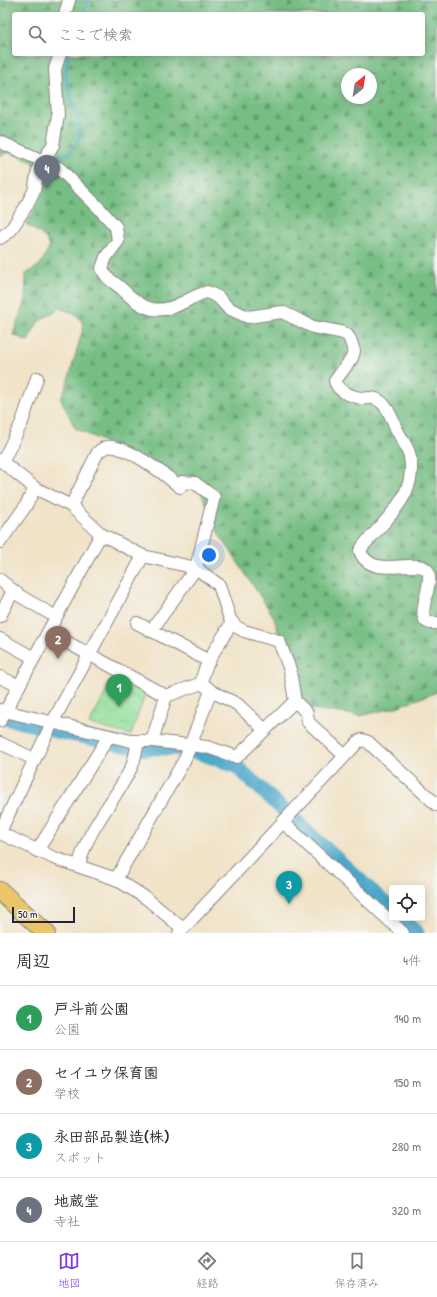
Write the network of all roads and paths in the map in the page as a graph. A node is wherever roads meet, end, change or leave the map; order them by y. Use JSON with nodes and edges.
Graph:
{"nodes":[{"id":1,"x":69,"y":0,"type":"edge"},
{"id":2,"x":66,"y":12,"type":"edge"},
{"id":3,"x":60,"y":56,"type":"edge"},
{"id":4,"x":0,"y":142,"type":"edge"},
{"id":5,"x":42,"y":161,"type":"junction"},
{"id":6,"x":0,"y":238,"type":"edge"},
{"id":7,"x":37,"y":378,"type":"dead end"},
{"id":8,"x":2,"y":460,"type":"edge"},
{"id":9,"x":35,"y":488,"type":"junction"},
{"id":10,"x":71,"y":506,"type":"junction"},
{"id":11,"x":101,"y":534,"type":"junction"},
{"id":12,"x":0,"y":542,"type":"edge"},
{"id":13,"x":143,"y":556,"type":"junction"},
{"id":14,"x":196,"y":568,"type":"junction"},
{"id":15,"x":0,"y":580,"type":"edge"},
{"id":16,"x":13,"y":591,"type":"junction"},
{"id":17,"x":0,"y":616,"type":"edge"},
{"id":18,"x":56,"y":617,"type":"junction"},
{"id":19,"x":232,"y":622,"type":"junction"},
{"id":20,"x":137,"y":623,"type":"dead end"},
{"id":21,"x":437,"y":623,"type":"edge"},
{"id":22,"x":151,"y":631,"type":"junction"},
{"id":23,"x":48,"y":632,"type":"junction"},
{"id":24,"x":0,"y":639,"type":"edge"},
{"id":25,"x":88,"y":654,"type":"junction"},
{"id":26,"x":34,"y":658,"type":"junction"},
{"id":27,"x":208,"y":661,"type":"junction"},
{"id":28,"x":0,"y":677,"type":"edge"},
{"id":29,"x":19,"y":686,"type":"junction"},
{"id":30,"x":206,"y":687,"type":"junction"},
{"id":31,"x":166,"y":696,"type":"junction"},
{"id":32,"x":296,"y":701,"type":"junction"},
{"id":33,"x":2,"y":715,"type":"edge"},
{"id":34,"x":52,"y":723,"type":"junction"},
{"id":35,"x":264,"y":730,"type":"junction"},
{"id":36,"x":109,"y":736,"type":"junction"},
{"id":37,"x":152,"y":741,"type":"junction"},
{"id":38,"x":0,"y":743,"type":"edge"},
{"id":39,"x":137,"y":747,"type":"junction"},
{"id":40,"x":188,"y":750,"type":"junction"},
{"id":41,"x":344,"y":755,"type":"junction"},
{"id":42,"x":34,"y":759,"type":"junction"},
{"id":43,"x":437,"y":805,"type":"edge"},
{"id":44,"x":288,"y":816,"type":"junction"},
{"id":45,"x":0,"y":832,"type":"edge"},
{"id":46,"x":37,"y":851,"type":"junction"},
{"id":47,"x":79,"y":865,"type":"junction"},
{"id":48,"x":116,"y":879,"type":"junction"},
{"id":49,"x":0,"y":891,"type":"edge"},
{"id":50,"x":181,"y":931,"type":"edge"},
{"id":51,"x":46,"y":933,"type":"edge"},
{"id":52,"x":403,"y":933,"type":"edge"}],
"edges":[{"from":1,"to":2,"type":"street"},
{"from":3,"to":5,"type":"street"},
{"from":4,"to":5,"type":"street"},
{"from":5,"to":6,"type":"street"},
{"from":5,"to":21,"type":"street"},
{"from":7,"to":8,"type":"street"},
{"from":8,"to":9,"type":"street"},
{"from":9,"to":10,"type":"street"},
{"from":9,"to":12,"type":"street"},
{"from":10,"to":11,"type":"street"},
{"from":10,"to":14,"type":"street"},
{"from":11,"to":13,"type":"street"},
{"from":11,"to":18,"type":"street"},
{"from":13,"to":14,"type":"street"},
{"from":13,"to":25,"type":"street"},
{"from":14,"to":19,"type":"street"},
{"from":14,"to":22,"type":"street"},
{"from":15,"to":16,"type":"street"},
{"from":16,"to":17,"type":"street"},
{"from":16,"to":18,"type":"street"},
{"from":18,"to":23,"type":"street"},
{"from":19,"to":27,"type":"street"},
{"from":19,"to":32,"type":"street"},
{"from":20,"to":22,"type":"street"},
{"from":22,"to":27,"type":"street"},
{"from":23,"to":25,"type":"street"},
{"from":23,"to":26,"type":"street"},
{"from":24,"to":26,"type":"street"},
{"from":25,"to":31,"type":"street"},
{"from":25,"to":34,"type":"street"},
{"from":26,"to":29,"type":"street"},
{"from":27,"to":30,"type":"street"},
{"from":28,"to":29,"type":"street"},
{"from":29,"to":33,"type":"street"},
{"from":30,"to":31,"type":"street"},
{"from":30,"to":35,"type":"street"},
{"from":30,"to":40,"type":"street"},
{"from":31,"to":37,"type":"street"},
{"from":32,"to":35,"type":"street"},
{"from":32,"to":41,"type":"street"},
{"from":33,"to":34,"type":"street"},
{"from":34,"to":36,"type":"street"},
{"from":34,"to":42,"type":"street"},
{"from":35,"to":40,"type":"street"},
{"from":36,"to":39,"type":"street"},
{"from":36,"to":46,"type":"street"},
{"from":37,"to":39,"type":"street"},
{"from":37,"to":40,"type":"street"},
{"from":38,"to":42,"type":"street"},
{"from":39,"to":47,"type":"street"},
{"from":40,"to":48,"type":"street"},
{"from":41,"to":43,"type":"street"},
{"from":41,"to":44,"type":"street"},
{"from":42,"to":45,"type":"street"},
{"from":44,"to":50,"type":"street"},
{"from":44,"to":52,"type":"street"},
{"from":45,"to":46,"type":"street"},
{"from":46,"to":47,"type":"street"},
{"from":47,"to":48,"type":"street"},
{"from":48,"to":50,"type":"street"},
{"from":49,"to":51,"type":"highway"}]}
